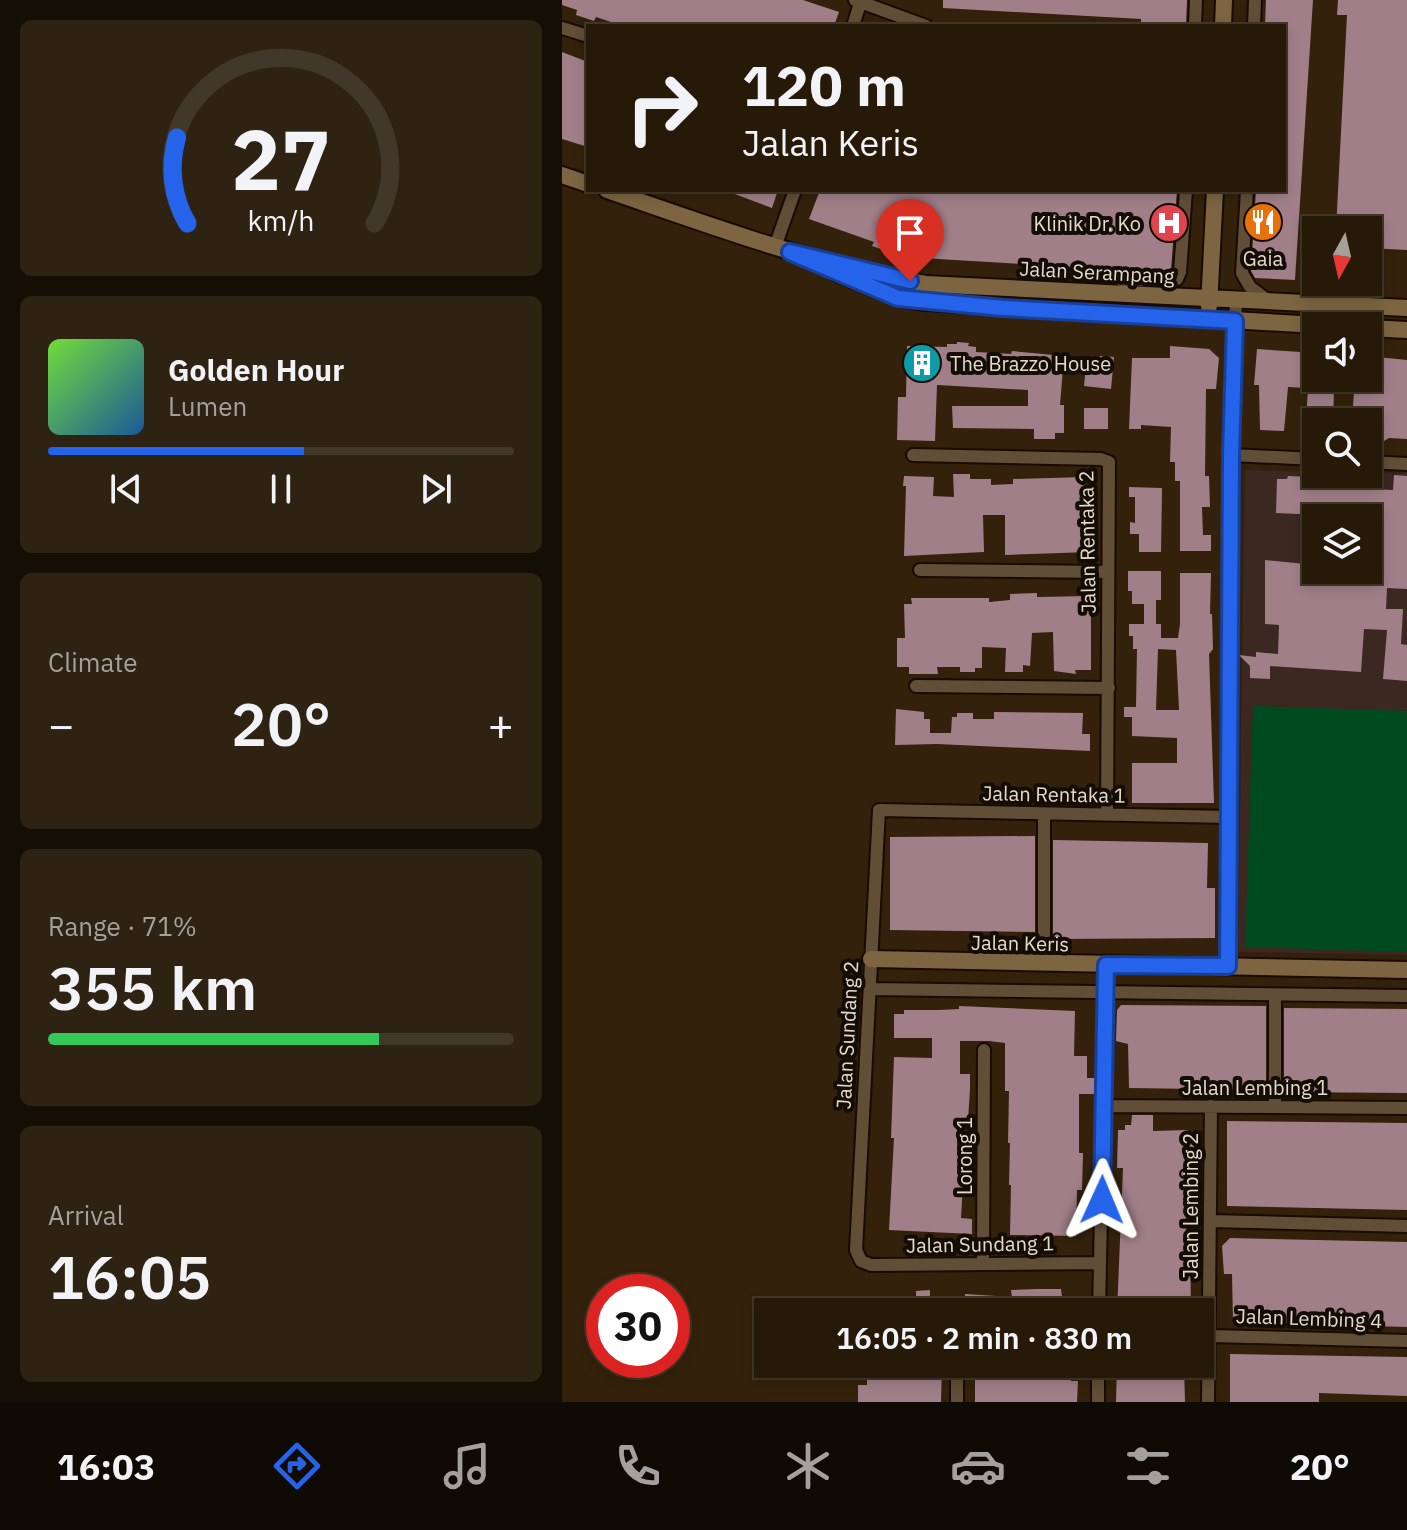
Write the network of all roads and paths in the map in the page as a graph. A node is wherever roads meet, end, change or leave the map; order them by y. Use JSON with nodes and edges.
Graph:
{"nodes":[{"id":1,"x":1196,"y":0,"type":"edge"},
{"id":2,"x":1224,"y":0,"type":"edge"},
{"id":3,"x":1255,"y":0,"type":"edge"},
{"id":4,"x":859,"y":1,"type":"edge"},
{"id":5,"x":853,"y":24,"type":"edge"},
{"id":6,"x":921,"y":24,"type":"edge"},
{"id":7,"x":1195,"y":24,"type":"edge"},
{"id":8,"x":1223,"y":24,"type":"edge"},
{"id":9,"x":1254,"y":24,"type":"edge"},
{"id":10,"x":562,"y":28,"type":"edge"},
{"id":11,"x":586,"y":35,"type":"edge"},
{"id":12,"x":562,"y":175,"type":"edge"},
{"id":13,"x":586,"y":183,"type":"edge"},
{"id":14,"x":613,"y":192,"type":"edge"},
{"id":15,"x":795,"y":192,"type":"edge"},
{"id":16,"x":1186,"y":192,"type":"edge"},
{"id":17,"x":1215,"y":192,"type":"edge"},
{"id":18,"x":1247,"y":192,"type":"edge"},
{"id":19,"x":782,"y":250,"type":"junction"},
{"id":20,"x":1121,"y":280,"type":"dead end"},
{"id":21,"x":1210,"y":298,"type":"junction"},
{"id":22,"x":1236,"y":299,"type":"junction"},
{"id":23,"x":1270,"y":302,"type":"junction"},
{"id":24,"x":1407,"y":308,"type":"edge"},
{"id":25,"x":1209,"y":319,"type":"junction"},
{"id":26,"x":1235,"y":321,"type":"junction"},
{"id":27,"x":1302,"y":324,"type":"edge"},
{"id":28,"x":1382,"y":329,"type":"edge"},
{"id":29,"x":1407,"y":330,"type":"edge"},
{"id":30,"x":913,"y":455,"type":"dead end"},
{"id":31,"x":1231,"y":455,"type":"junction"},
{"id":32,"x":1302,"y":458,"type":"edge"},
{"id":33,"x":1382,"y":463,"type":"edge"},
{"id":34,"x":1407,"y":464,"type":"edge"},
{"id":35,"x":920,"y":570,"type":"dead end"},
{"id":36,"x":1107,"y":572,"type":"junction"},
{"id":37,"x":916,"y":686,"type":"dead end"},
{"id":38,"x":1109,"y":688,"type":"junction"},
{"id":39,"x":879,"y":810,"type":"joint"},
{"id":40,"x":1044,"y":814,"type":"junction"},
{"id":41,"x":1107,"y":815,"type":"junction"},
{"id":42,"x":1229,"y":817,"type":"junction"},
{"id":43,"x":1044,"y":943,"type":"dead end"},
{"id":44,"x":871,"y":959,"type":"junction"},
{"id":45,"x":1106,"y":965,"type":"junction"},
{"id":46,"x":1228,"y":966,"type":"junction"},
{"id":47,"x":1407,"y":970,"type":"edge"},
{"id":48,"x":870,"y":989,"type":"junction"},
{"id":49,"x":1106,"y":992,"type":"junction"},
{"id":50,"x":1275,"y":996,"type":"junction"},
{"id":51,"x":1407,"y":996,"type":"edge"},
{"id":52,"x":984,"y":1050,"type":"dead end"},
{"id":53,"x":1103,"y":1106,"type":"junction"},
{"id":54,"x":1211,"y":1106,"type":"junction"},
{"id":55,"x":1275,"y":1107,"type":"junction"},
{"id":56,"x":1407,"y":1108,"type":"edge"},
{"id":57,"x":1210,"y":1221,"type":"junction"},
{"id":58,"x":1407,"y":1226,"type":"edge"},
{"id":59,"x":861,"y":1261,"type":"joint"},
{"id":60,"x":983,"y":1263,"type":"junction"},
{"id":61,"x":1100,"y":1263,"type":"junction"},
{"id":62,"x":1099,"y":1298,"type":"edge"},
{"id":63,"x":1209,"y":1298,"type":"edge"},
{"id":64,"x":1214,"y":1336,"type":"edge"},
{"id":65,"x":1407,"y":1341,"type":"edge"},
{"id":66,"x":957,"y":1378,"type":"edge"},
{"id":67,"x":1098,"y":1378,"type":"edge"},
{"id":68,"x":1208,"y":1378,"type":"edge"},
{"id":69,"x":957,"y":1402,"type":"edge"},
{"id":70,"x":1098,"y":1402,"type":"edge"},
{"id":71,"x":1208,"y":1402,"type":"edge"}],
"edges":[{"from":1,"to":7,"type":"street"},
{"from":2,"to":8,"type":"main road"},
{"from":3,"to":9,"type":"street"},
{"from":4,"to":5,"type":"street"},
{"from":4,"to":6,"type":"street"},
{"from":10,"to":11,"type":"street"},
{"from":12,"to":13,"type":"main road"},
{"from":14,"to":19,"type":"main road","name":"Jalan Serampang"},
{"from":15,"to":19,"type":"street"},
{"from":16,"to":20,"type":"street"},
{"from":17,"to":21,"type":"main road"},
{"from":18,"to":23,"type":"street"},
{"from":19,"to":21,"type":"main road","name":"Jalan Serampang"},
{"from":19,"to":25,"type":"main road","name":"Jalan Serampang"},
{"from":21,"to":22,"type":"main road","name":"Jalan Serampang"},
{"from":21,"to":25,"type":"main road"},
{"from":22,"to":23,"type":"main road","name":"Jalan Serampang"},
{"from":22,"to":26,"type":"street"},
{"from":23,"to":24,"type":"main road","name":"Jalan Serampang"},
{"from":25,"to":26,"type":"main road","name":"Jalan Serampang"},
{"from":26,"to":27,"type":"main road","name":"Jalan Serampang"},
{"from":26,"to":31,"type":"street"},
{"from":28,"to":29,"type":"main road"},
{"from":30,"to":36,"type":"street","name":"Jalan Rentaka 2"},
{"from":31,"to":32,"type":"street"},
{"from":31,"to":42,"type":"street"},
{"from":33,"to":34,"type":"street"},
{"from":35,"to":36,"type":"street"},
{"from":36,"to":38,"type":"street","name":"Jalan Rentaka 2"},
{"from":37,"to":38,"type":"street"},
{"from":38,"to":41,"type":"street","name":"Jalan Rentaka 2"},
{"from":39,"to":40,"type":"street","name":"Jalan Rentaka 1"},
{"from":39,"to":44,"type":"street","name":"Jalan Sundang 2"},
{"from":40,"to":41,"type":"street","name":"Jalan Rentaka 1"},
{"from":40,"to":43,"type":"street"},
{"from":41,"to":42,"type":"street","name":"Jalan Rentaka 1"},
{"from":42,"to":46,"type":"street"},
{"from":44,"to":45,"type":"main road","name":"Jalan Keris"},
{"from":44,"to":48,"type":"street","name":"Jalan Sundang 2"},
{"from":45,"to":46,"type":"main road","name":"Jalan Keris"},
{"from":45,"to":49,"type":"street"},
{"from":46,"to":47,"type":"main road","name":"Jalan Keris"},
{"from":48,"to":49,"type":"street"},
{"from":48,"to":59,"type":"street","name":"Jalan Sundang 2"},
{"from":49,"to":50,"type":"street"},
{"from":49,"to":53,"type":"street"},
{"from":50,"to":51,"type":"street"},
{"from":50,"to":55,"type":"street"},
{"from":52,"to":60,"type":"street","name":"Lorong 1"},
{"from":53,"to":54,"type":"street","name":"Jalan Lembing 1"},
{"from":53,"to":61,"type":"street"},
{"from":54,"to":55,"type":"street","name":"Jalan Lembing 1"},
{"from":54,"to":57,"type":"street","name":"Jalan Lembing 2"},
{"from":55,"to":56,"type":"street","name":"Jalan Lembing 1"},
{"from":57,"to":58,"type":"street"},
{"from":57,"to":63,"type":"street","name":"Jalan Lembing 2"},
{"from":59,"to":60,"type":"street","name":"Jalan Sundang 1"},
{"from":60,"to":61,"type":"street","name":"Jalan Sundang 1"},
{"from":61,"to":62,"type":"street"},
{"from":64,"to":65,"type":"street","name":"Jalan Lembing 4"},
{"from":66,"to":69,"type":"street"},
{"from":67,"to":70,"type":"street"},
{"from":68,"to":71,"type":"street","name":"Jalan Lembing 2"}]}
